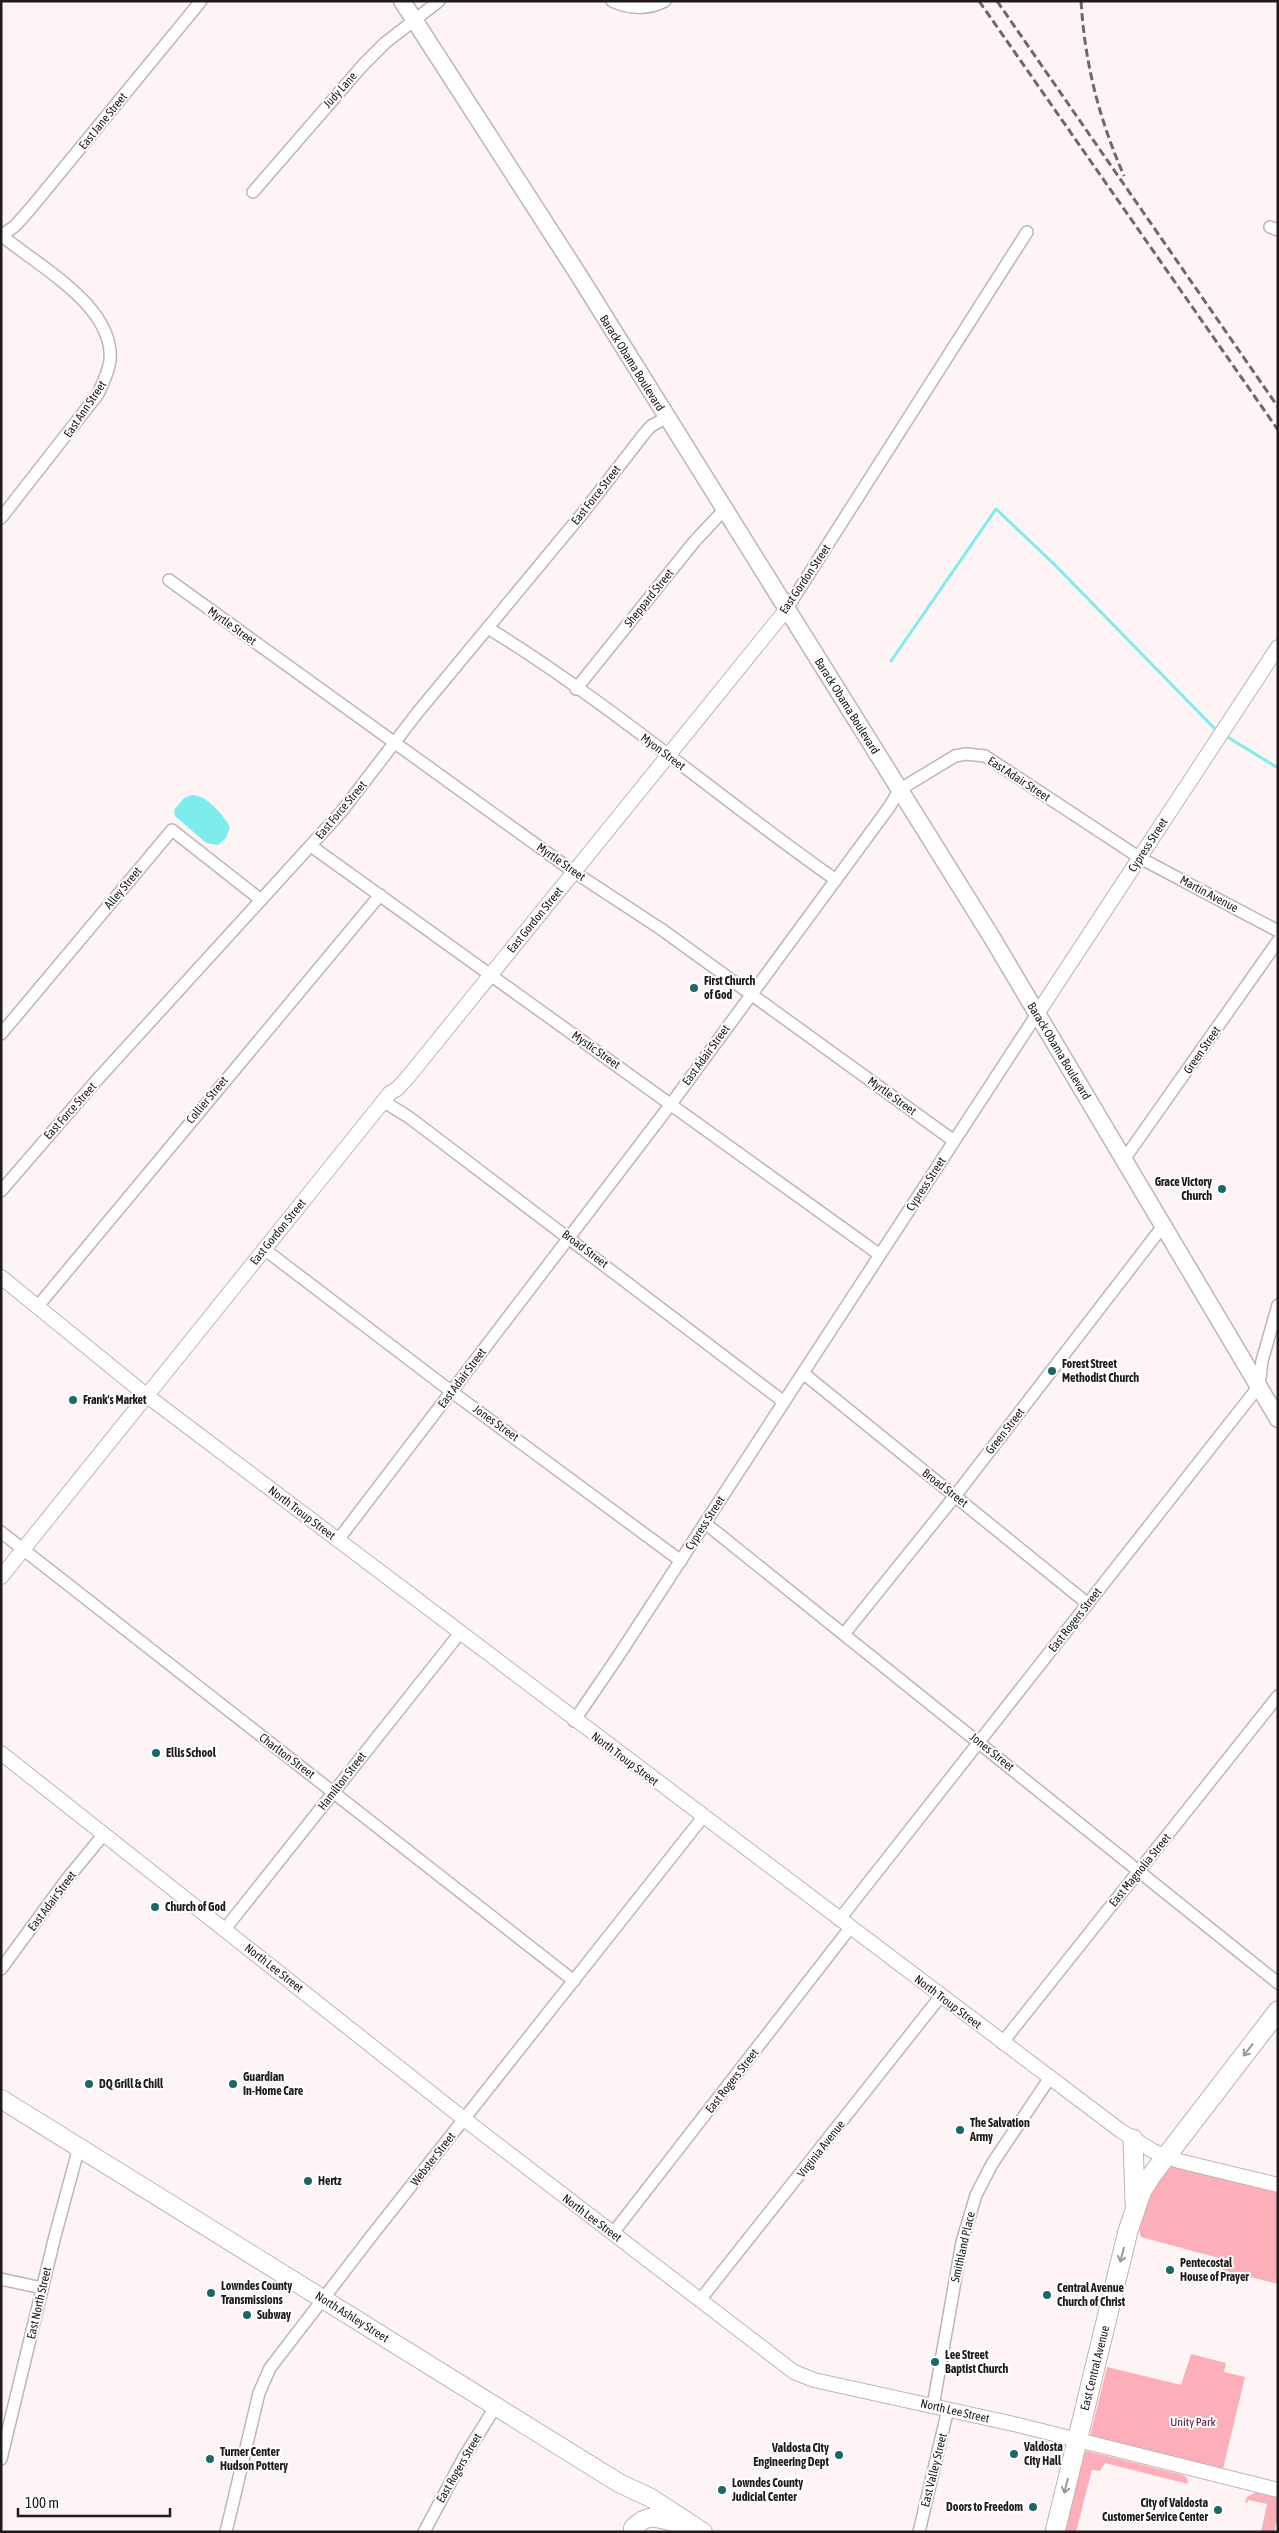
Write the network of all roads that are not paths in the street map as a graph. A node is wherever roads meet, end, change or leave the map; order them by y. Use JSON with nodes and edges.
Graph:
{"nodes":[{"id":1,"x":201,"y":1,"type":"edge"},
{"id":2,"x":402,"y":1,"type":"edge"},
{"id":3,"x":439,"y":1,"type":"edge"},
{"id":4,"x":612,"y":1,"type":"edge"},
{"id":5,"x":665,"y":1,"type":"edge"},
{"id":6,"x":414,"y":21,"type":"junction"},
{"id":7,"x":253,"y":192,"type":"dead end"},
{"id":8,"x":1027,"y":232,"type":"dead end"},
{"id":9,"x":1,"y":235,"type":"edge"},
{"id":10,"x":666,"y":418,"type":"junction"},
{"id":11,"x":724,"y":510,"type":"junction"},
{"id":12,"x":1,"y":518,"type":"edge"},
{"id":13,"x":169,"y":580,"type":"dead end"},
{"id":14,"x":786,"y":610,"type":"junction"},
{"id":15,"x":488,"y":628,"type":"junction"},
{"id":16,"x":1278,"y":647,"type":"edge"},
{"id":17,"x":576,"y":689,"type":"junction"},
{"id":18,"x":394,"y":742,"type":"junction"},
{"id":19,"x":667,"y":755,"type":"junction"},
{"id":20,"x":899,"y":790,"type":"junction"},
{"id":21,"x":311,"y":846,"type":"junction"},
{"id":22,"x":1140,"y":858,"type":"junction"},
{"id":23,"x":574,"y":872,"type":"junction"},
{"id":24,"x":836,"y":880,"type":"junction"},
{"id":25,"x":380,"y":896,"type":"junction"},
{"id":26,"x":261,"y":900,"type":"junction"},
{"id":27,"x":1278,"y":930,"type":"edge"},
{"id":28,"x":1278,"y":941,"type":"edge"},
{"id":29,"x":490,"y":976,"type":"junction"},
{"id":30,"x":751,"y":994,"type":"junction"},
{"id":31,"x":1037,"y":1014,"type":"junction"},
{"id":32,"x":1,"y":1034,"type":"edge"},
{"id":33,"x":383,"y":1101,"type":"junction"},
{"id":34,"x":671,"y":1104,"type":"junction"},
{"id":35,"x":954,"y":1141,"type":"junction"},
{"id":36,"x":1124,"y":1158,"type":"junction"},
{"id":37,"x":1,"y":1190,"type":"edge"},
{"id":38,"x":1163,"y":1226,"type":"junction"},
{"id":39,"x":570,"y":1237,"type":"junction"},
{"id":40,"x":264,"y":1248,"type":"junction"},
{"id":41,"x":880,"y":1255,"type":"junction"},
{"id":42,"x":1,"y":1276,"type":"edge"},
{"id":43,"x":1278,"y":1305,"type":"edge"},
{"id":44,"x":38,"y":1306,"type":"junction"},
{"id":45,"x":803,"y":1373,"type":"junction"},
{"id":46,"x":1258,"y":1386,"type":"junction"},
{"id":47,"x":452,"y":1392,"type":"junction"},
{"id":48,"x":146,"y":1395,"type":"junction"},
{"id":49,"x":784,"y":1402,"type":"junction"},
{"id":50,"x":1278,"y":1419,"type":"edge"},
{"id":51,"x":954,"y":1496,"type":"junction"},
{"id":52,"x":705,"y":1523,"type":"junction"},
{"id":53,"x":1,"y":1532,"type":"edge"},
{"id":54,"x":338,"y":1540,"type":"junction"},
{"id":55,"x":23,"y":1550,"type":"junction"},
{"id":56,"x":680,"y":1561,"type":"junction"},
{"id":57,"x":1,"y":1577,"type":"edge"},
{"id":58,"x":1088,"y":1604,"type":"junction"},
{"id":59,"x":460,"y":1633,"type":"junction"},
{"id":60,"x":844,"y":1634,"type":"junction"},
{"id":61,"x":1278,"y":1696,"type":"edge"},
{"id":62,"x":574,"y":1721,"type":"junction"},
{"id":63,"x":978,"y":1742,"type":"junction"},
{"id":64,"x":1,"y":1753,"type":"edge"},
{"id":65,"x":334,"y":1792,"type":"junction"},
{"id":66,"x":703,"y":1817,"type":"junction"},
{"id":67,"x":104,"y":1834,"type":"junction"},
{"id":68,"x":1138,"y":1872,"type":"junction"},
{"id":69,"x":839,"y":1920,"type":"junction"},
{"id":70,"x":850,"y":1928,"type":"junction"},
{"id":71,"x":225,"y":1929,"type":"junction"},
{"id":72,"x":1,"y":1970,"type":"edge"},
{"id":73,"x":574,"y":1980,"type":"junction"},
{"id":74,"x":1278,"y":1983,"type":"edge"},
{"id":75,"x":940,"y":1996,"type":"junction"},
{"id":76,"x":1278,"y":2011,"type":"edge"},
{"id":77,"x":1002,"y":2043,"type":"junction"},
{"id":78,"x":1049,"y":2079,"type":"junction"},
{"id":79,"x":1,"y":2099,"type":"edge"},
{"id":80,"x":464,"y":2119,"type":"junction"},
{"id":81,"x":1133,"y":2139,"type":"junction"},
{"id":82,"x":79,"y":2147,"type":"junction"},
{"id":83,"x":1165,"y":2156,"type":"junction"},
{"id":84,"x":1278,"y":2186,"type":"edge"},
{"id":85,"x":1135,"y":2208,"type":"junction"},
{"id":86,"x":613,"y":2233,"type":"junction"},
{"id":87,"x":1,"y":2279,"type":"edge"},
{"id":88,"x":42,"y":2288,"type":"junction"},
{"id":89,"x":324,"y":2299,"type":"junction"},
{"id":90,"x":700,"y":2300,"type":"junction"},
{"id":91,"x":496,"y":2406,"type":"junction"},
{"id":92,"x":932,"y":2406,"type":"junction"},
{"id":93,"x":948,"y":2409,"type":"junction"},
{"id":94,"x":1077,"y":2441,"type":"junction"},
{"id":95,"x":1,"y":2459,"type":"edge"},
{"id":96,"x":619,"y":2483,"type":"junction"},
{"id":97,"x":1278,"y":2490,"type":"edge"},
{"id":98,"x":698,"y":2529,"type":"edge"},
{"id":99,"x":633,"y":2530,"type":"edge"},
{"id":100,"x":226,"y":2532,"type":"edge"},
{"id":101,"x":424,"y":2532,"type":"edge"},
{"id":102,"x":919,"y":2532,"type":"edge"},
{"id":103,"x":1055,"y":2532,"type":"edge"}],
"edges":[{"from":1,"to":9,"type":"street","name":"East Jane Street"},
{"from":2,"to":6,"type":"main road","name":"Barack Obama Boulevard"},
{"from":3,"to":6,"type":"street","name":"Judy Lane"},
{"from":4,"to":5,"type":"street"},
{"from":6,"to":7,"type":"street","name":"Judy Lane"},
{"from":6,"to":10,"type":"main road","name":"Barack Obama Boulevard"},
{"from":8,"to":14,"type":"street","name":"East Gordon Street"},
{"from":9,"to":12,"type":"street","name":"East Ann Street"},
{"from":10,"to":11,"type":"main road","name":"Barack Obama Boulevard"},
{"from":10,"to":15,"type":"street","name":"East Force Street"},
{"from":11,"to":14,"type":"main road","name":"Barack Obama Boulevard"},
{"from":11,"to":17,"type":"street","name":"Sheppard Street"},
{"from":13,"to":18,"type":"street","name":"Myrtle Street"},
{"from":14,"to":19,"type":"street","name":"East Gordon Street"},
{"from":14,"to":20,"type":"main road","name":"Barack Obama Boulevard"},
{"from":15,"to":17,"type":"street","name":"Myon Street"},
{"from":15,"to":18,"type":"street","name":"East Force Street"},
{"from":16,"to":22,"type":"street","name":"Cypress Street"},
{"from":17,"to":19,"type":"street","name":"Myon Street"},
{"from":18,"to":21,"type":"street","name":"East Force Street"},
{"from":18,"to":23,"type":"street","name":"Myrtle Street"},
{"from":19,"to":23,"type":"street","name":"East Gordon Street"},
{"from":19,"to":24,"type":"street","name":"Myon Street"},
{"from":20,"to":22,"type":"street","name":"East Adair Street"},
{"from":20,"to":24,"type":"street","name":"East Adair Street"},
{"from":20,"to":31,"type":"main road","name":"Barack Obama Boulevard"},
{"from":21,"to":25,"type":"street","name":"Mystic Street"},
{"from":21,"to":26,"type":"street","name":"East Force Street"},
{"from":22,"to":27,"type":"street","name":"Martin Avenue"},
{"from":22,"to":31,"type":"street","name":"Cypress Street"},
{"from":23,"to":29,"type":"street","name":"East Gordon Street"},
{"from":23,"to":30,"type":"street","name":"Myrtle Street"},
{"from":24,"to":30,"type":"street","name":"East Adair Street"},
{"from":25,"to":29,"type":"street","name":"Mystic Street"},
{"from":25,"to":44,"type":"street","name":"Collier Street"},
{"from":26,"to":32,"type":"street","name":"Alley Street"},
{"from":26,"to":37,"type":"street","name":"East Force Street"},
{"from":28,"to":36,"type":"street","name":"Green Street"},
{"from":29,"to":33,"type":"street","name":"East Gordon Street"},
{"from":29,"to":34,"type":"street","name":"Mystic Street"},
{"from":30,"to":34,"type":"street","name":"East Adair Street"},
{"from":30,"to":35,"type":"street","name":"Myrtle Street"},
{"from":31,"to":35,"type":"street","name":"Cypress Street"},
{"from":31,"to":36,"type":"main road","name":"Barack Obama Boulevard"},
{"from":33,"to":39,"type":"street","name":"Broad Street"},
{"from":33,"to":40,"type":"street","name":"East Gordon Street"},
{"from":34,"to":39,"type":"street","name":"East Adair Street"},
{"from":34,"to":41,"type":"street","name":"Mystic Street"},
{"from":35,"to":41,"type":"street","name":"Cypress Street"},
{"from":36,"to":38,"type":"main road","name":"Barack Obama Boulevard"},
{"from":38,"to":46,"type":"main road","name":"Barack Obama Boulevard"},
{"from":38,"to":51,"type":"street","name":"Green Street"},
{"from":39,"to":47,"type":"street","name":"East Adair Street"},
{"from":39,"to":49,"type":"street","name":"Broad Street"},
{"from":40,"to":47,"type":"street","name":"Jones Street"},
{"from":40,"to":48,"type":"street","name":"East Gordon Street"},
{"from":41,"to":45,"type":"street","name":"Cypress Street"},
{"from":42,"to":44,"type":"street","name":"North Troup Street"},
{"from":43,"to":46,"type":"street","name":"East Rogers Street"},
{"from":44,"to":48,"type":"street","name":"North Troup Street"},
{"from":45,"to":49,"type":"street","name":"Cypress Street"},
{"from":45,"to":51,"type":"street","name":"Broad Street"},
{"from":46,"to":50,"type":"main road","name":"Barack Obama Boulevard"},
{"from":46,"to":58,"type":"street","name":"East Rogers Street"},
{"from":47,"to":54,"type":"street","name":"East Adair Street"},
{"from":47,"to":56,"type":"street","name":"Jones Street"},
{"from":48,"to":54,"type":"street","name":"North Troup Street"},
{"from":48,"to":55,"type":"street","name":"East Gordon Street"},
{"from":49,"to":52,"type":"street","name":"Cypress Street"},
{"from":51,"to":58,"type":"street","name":"Broad Street"},
{"from":51,"to":60,"type":"street","name":"Green Street"},
{"from":52,"to":56,"type":"street","name":"Cypress Street"},
{"from":52,"to":60,"type":"street","name":"Jones Street"},
{"from":53,"to":55,"type":"street","name":"Charlton Street"},
{"from":54,"to":59,"type":"street","name":"North Troup Street"},
{"from":55,"to":57,"type":"street","name":"East Gordon Street"},
{"from":55,"to":65,"type":"street","name":"Charlton Street"},
{"from":56,"to":62,"type":"street","name":"Cypress Street"},
{"from":58,"to":63,"type":"street","name":"East Rogers Street"},
{"from":59,"to":62,"type":"street","name":"North Troup Street"},
{"from":59,"to":65,"type":"street","name":"Hamilton Street"},
{"from":60,"to":63,"type":"street","name":"Jones Street"},
{"from":61,"to":68,"type":"street","name":"East Magnolia Street"},
{"from":62,"to":66,"type":"street","name":"North Troup Street"},
{"from":63,"to":68,"type":"street","name":"Jones Street"},
{"from":63,"to":69,"type":"street","name":"East Rogers Street"},
{"from":64,"to":67,"type":"street","name":"North Lee Street"},
{"from":65,"to":71,"type":"street","name":"Hamilton Street"},
{"from":65,"to":73,"type":"street","name":"Charlton Street"},
{"from":66,"to":69,"type":"street","name":"North Troup Street"},
{"from":66,"to":73,"type":"street","name":"Webster Street"},
{"from":67,"to":71,"type":"street","name":"North Lee Street"},
{"from":67,"to":72,"type":"street","name":"East Adair Street"},
{"from":68,"to":74,"type":"street","name":"Jones Street"},
{"from":68,"to":77,"type":"street","name":"East Magnolia Street"},
{"from":69,"to":70,"type":"street","name":"North Troup Street"},
{"from":70,"to":75,"type":"street","name":"North Troup Street"},
{"from":70,"to":86,"type":"street","name":"East Rogers Street"},
{"from":71,"to":80,"type":"street","name":"North Lee Street"},
{"from":73,"to":80,"type":"street","name":"Webster Street"},
{"from":75,"to":77,"type":"street","name":"North Troup Street"},
{"from":75,"to":90,"type":"street","name":"Virginia Avenue"},
{"from":76,"to":83,"type":"highway","name":"East Central Avenue","one_way":true},
{"from":77,"to":78,"type":"street","name":"North Troup Street"},
{"from":78,"to":81,"type":"street","name":"North Troup Street"},
{"from":78,"to":92,"type":"street","name":"Smithland Place"},
{"from":79,"to":82,"type":"main road","name":"North Ashley Street"},
{"from":80,"to":86,"type":"street","name":"North Lee Street"},
{"from":80,"to":89,"type":"street","name":"Webster Street"},
{"from":81,"to":83,"type":"street","name":"North Troup Street"},
{"from":81,"to":85,"type":"highway"},
{"from":82,"to":88,"type":"street","name":"East North Street"},
{"from":82,"to":89,"type":"main road","name":"North Ashley Street"},
{"from":83,"to":84,"type":"street","name":"North Troup Street"},
{"from":83,"to":85,"type":"highway","name":"East Central Avenue"},
{"from":85,"to":94,"type":"highway","name":"East Central Avenue","one_way":true},
{"from":86,"to":90,"type":"street","name":"North Lee Street"},
{"from":87,"to":88,"type":"street"},
{"from":88,"to":95,"type":"street","name":"East North Street"},
{"from":89,"to":91,"type":"main road","name":"North Ashley Street"},
{"from":89,"to":100,"type":"street","name":"Webster Street"},
{"from":90,"to":92,"type":"street","name":"North Lee Street"},
{"from":91,"to":96,"type":"main road","name":"North Ashley Street"},
{"from":91,"to":101,"type":"street","name":"East Rogers Street"},
{"from":92,"to":93,"type":"street","name":"North Lee Street"},
{"from":93,"to":94,"type":"street","name":"North Lee Street"},
{"from":93,"to":102,"type":"street","name":"East Valley Street"},
{"from":94,"to":97,"type":"street","name":"North Lee Street"},
{"from":94,"to":103,"type":"highway","name":"East Central Avenue","one_way":true},
{"from":96,"to":98,"type":"main road","name":"North Ashley Street"},
{"from":96,"to":99,"type":"main road"},
{"from":98,"to":99,"type":"main road"}]}
